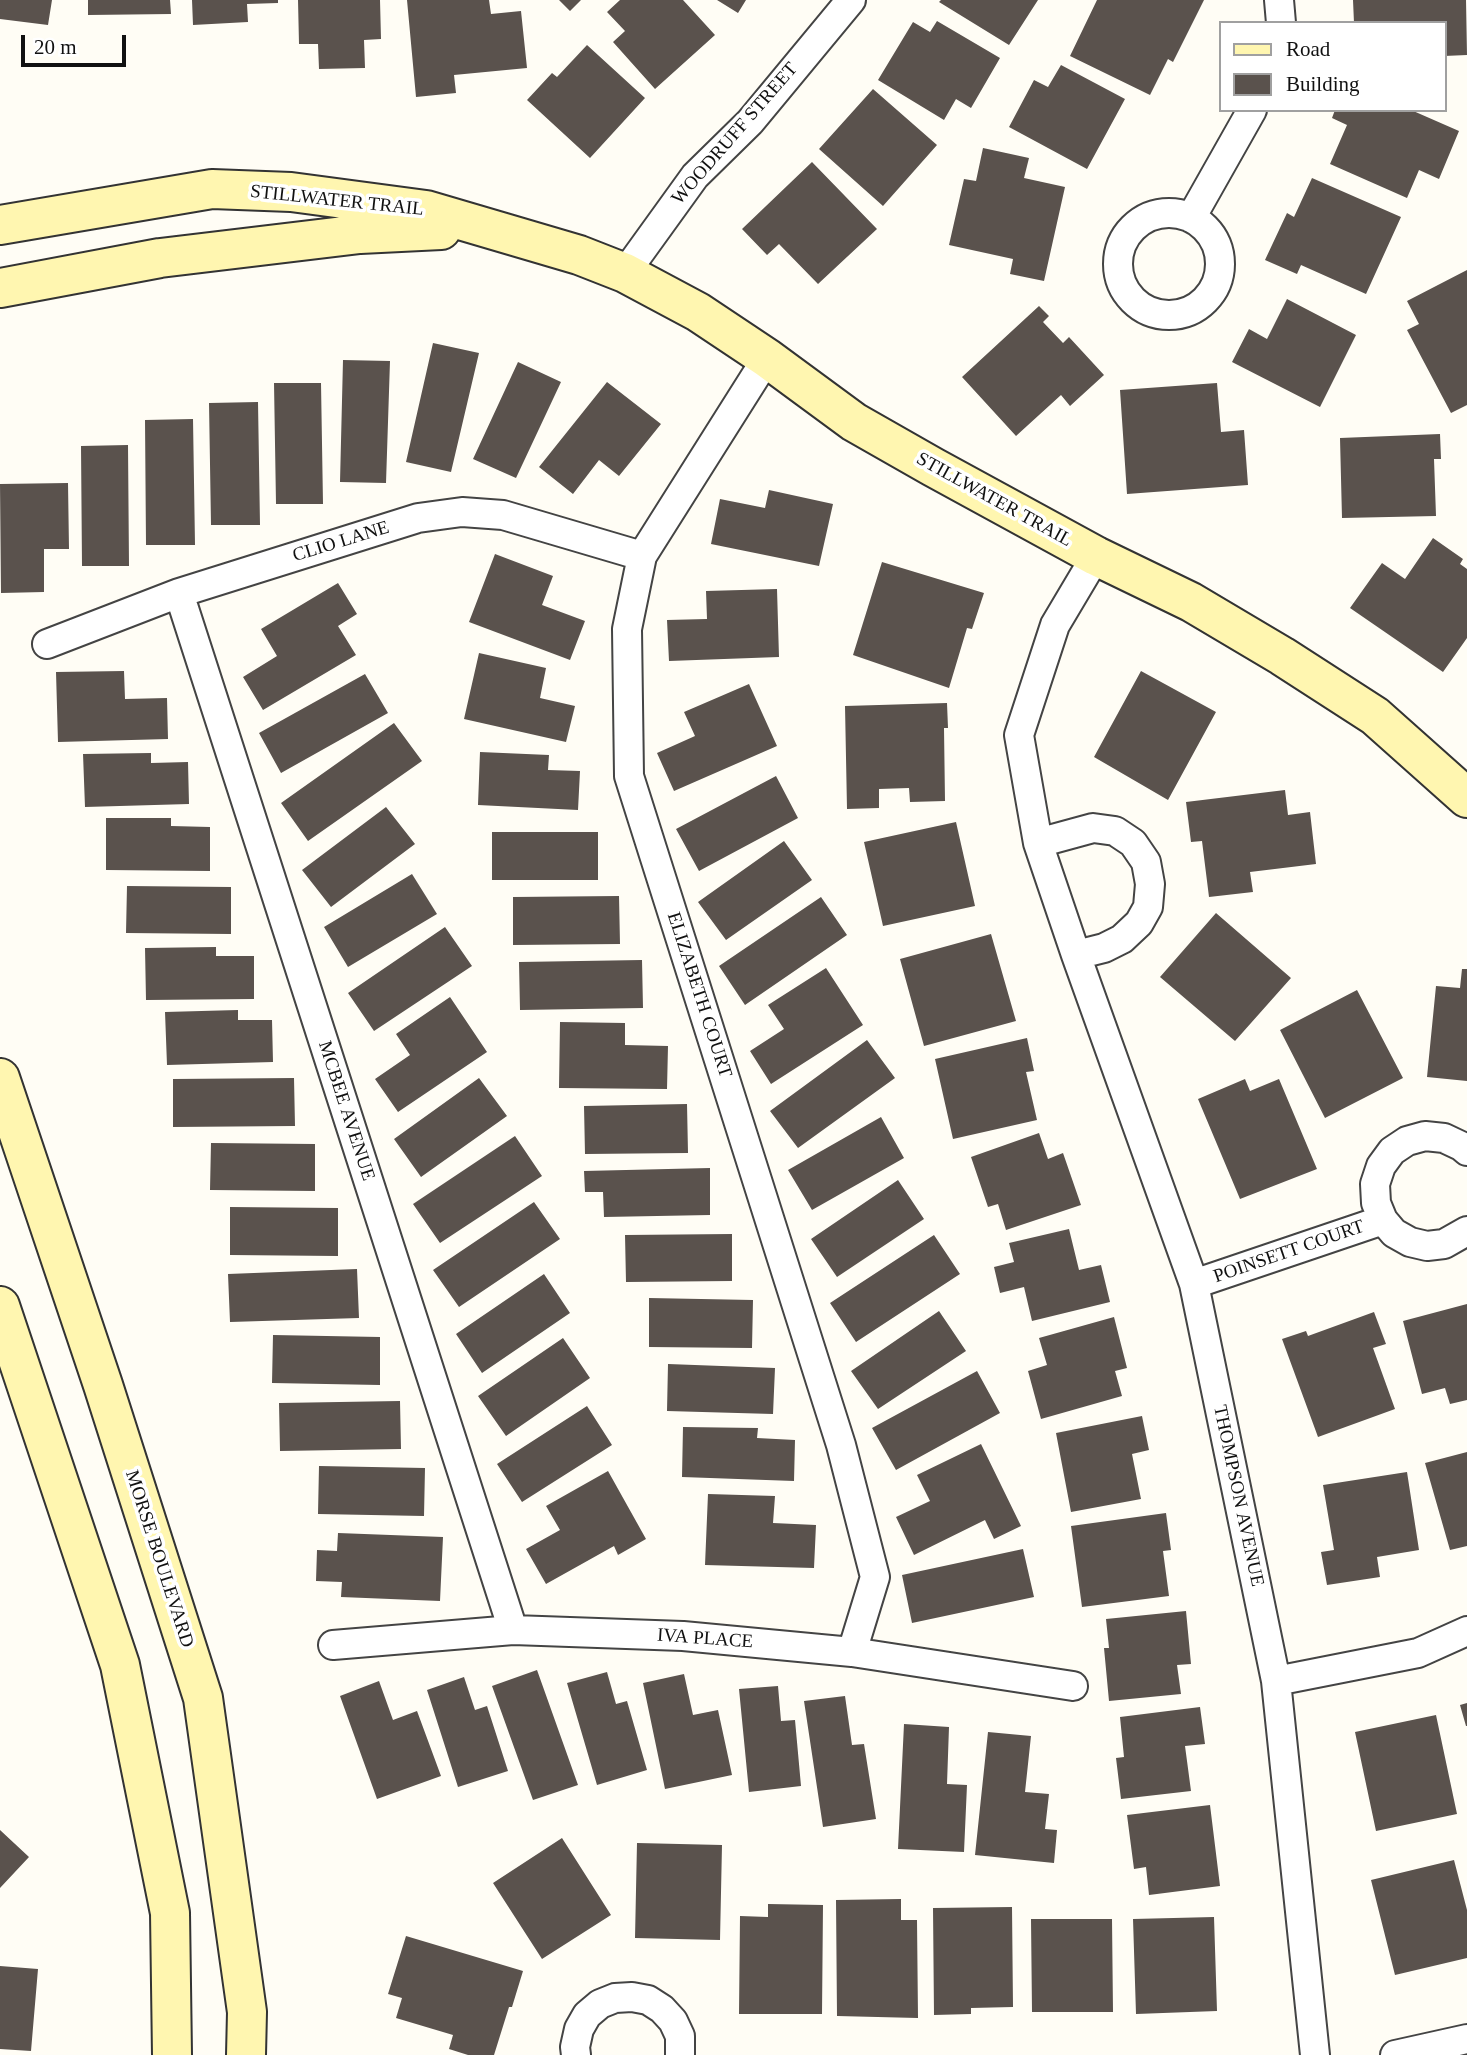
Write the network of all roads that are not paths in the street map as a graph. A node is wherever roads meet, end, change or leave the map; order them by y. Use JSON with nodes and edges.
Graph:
{"nodes":[{"id":1,"x":851,"y":0,"type":"edge"},
{"id":2,"x":1279,"y":0,"type":"edge"},
{"id":3,"x":1280,"y":21,"type":"edge"},
{"id":4,"x":1251,"y":112,"type":"edge"},
{"id":5,"x":1191,"y":218,"type":"dead end"},
{"id":6,"x":0,"y":225,"type":"edge"},
{"id":7,"x":506,"y":232,"type":"junction"},
{"id":8,"x":625,"y":273,"type":"junction"},
{"id":9,"x":0,"y":288,"type":"edge"},
{"id":10,"x":767,"y":358,"type":"junction"},
{"id":11,"x":642,"y":556,"type":"junction"},
{"id":12,"x":1096,"y":556,"type":"junction"},
{"id":13,"x":179,"y":593,"type":"junction"},
{"id":14,"x":47,"y":644,"type":"dead end"},
{"id":15,"x":1467,"y":798,"type":"edge"},
{"id":16,"x":1038,"y":844,"type":"junction"},
{"id":17,"x":1076,"y":955,"type":"junction"},
{"id":18,"x":0,"y":1078,"type":"edge"},
{"id":19,"x":1467,"y":1151,"type":"edge"},
{"id":20,"x":1383,"y":1220,"type":"junction"},
{"id":21,"x":1467,"y":1231,"type":"edge"},
{"id":22,"x":1195,"y":1284,"type":"junction"},
{"id":23,"x":0,"y":1306,"type":"edge"},
{"id":24,"x":513,"y":1630,"type":"junction"},
{"id":25,"x":1467,"y":1631,"type":"edge"},
{"id":26,"x":333,"y":1645,"type":"dead end"},
{"id":27,"x":852,"y":1652,"type":"junction"},
{"id":28,"x":1276,"y":1681,"type":"junction"},
{"id":29,"x":1073,"y":1686,"type":"dead end"},
{"id":30,"x":1467,"y":2039,"type":"edge"},
{"id":31,"x":172,"y":2055,"type":"edge"},
{"id":32,"x":246,"y":2055,"type":"edge"},
{"id":33,"x":576,"y":2055,"type":"edge"},
{"id":34,"x":680,"y":2055,"type":"edge"},
{"id":35,"x":1315,"y":2055,"type":"edge"},
{"id":36,"x":1395,"y":2055,"type":"edge"}],
"edges":[{"from":1,"to":8,"type":"street","name":"WOODRUFF STREET"},
{"from":2,"to":3,"type":"street"},
{"from":4,"to":5,"type":"street"},
{"from":6,"to":7,"type":"street","name":"STILLWATER TRAIL"},
{"from":7,"to":8,"type":"street","name":"STILLWATER TRAIL"},
{"from":7,"to":9,"type":"street","name":"STILLWATER TRAIL"},
{"from":8,"to":10,"type":"street","name":"STILLWATER TRAIL"},
{"from":10,"to":11,"type":"street","name":"ELIZABETH COURT"},
{"from":10,"to":12,"type":"street","name":"STILLWATER TRAIL"},
{"from":11,"to":13,"type":"street","name":"CLIO LANE"},
{"from":11,"to":27,"type":"street","name":"ELIZABETH COURT"},
{"from":12,"to":15,"type":"street","name":"STILLWATER TRAIL"},
{"from":12,"to":16,"type":"street","name":"THOMPSON AVENUE"},
{"from":13,"to":14,"type":"street","name":"CLIO LANE"},
{"from":13,"to":24,"type":"street","name":"MCBEE AVENUE"},
{"from":16,"to":17,"type":"street","name":"THOMPSON AVENUE"},
{"from":16,"to":17,"type":"street"},
{"from":17,"to":22,"type":"street","name":"THOMPSON AVENUE"},
{"from":18,"to":32,"type":"street","name":"MORSE BOULEVARD"},
{"from":19,"to":20,"type":"street","name":"POINSETT COURT"},
{"from":20,"to":21,"type":"street","name":"POINSETT COURT"},
{"from":20,"to":22,"type":"street","name":"POINSETT COURT"},
{"from":22,"to":28,"type":"street","name":"THOMPSON AVENUE"},
{"from":23,"to":31,"type":"street"},
{"from":24,"to":26,"type":"street","name":"IVA PLACE"},
{"from":24,"to":27,"type":"street","name":"IVA PLACE"},
{"from":25,"to":28,"type":"street"},
{"from":27,"to":29,"type":"street","name":"IVA PLACE"},
{"from":28,"to":35,"type":"street","name":"THOMPSON AVENUE"},
{"from":30,"to":36,"type":"street"},
{"from":33,"to":34,"type":"street"}]}
